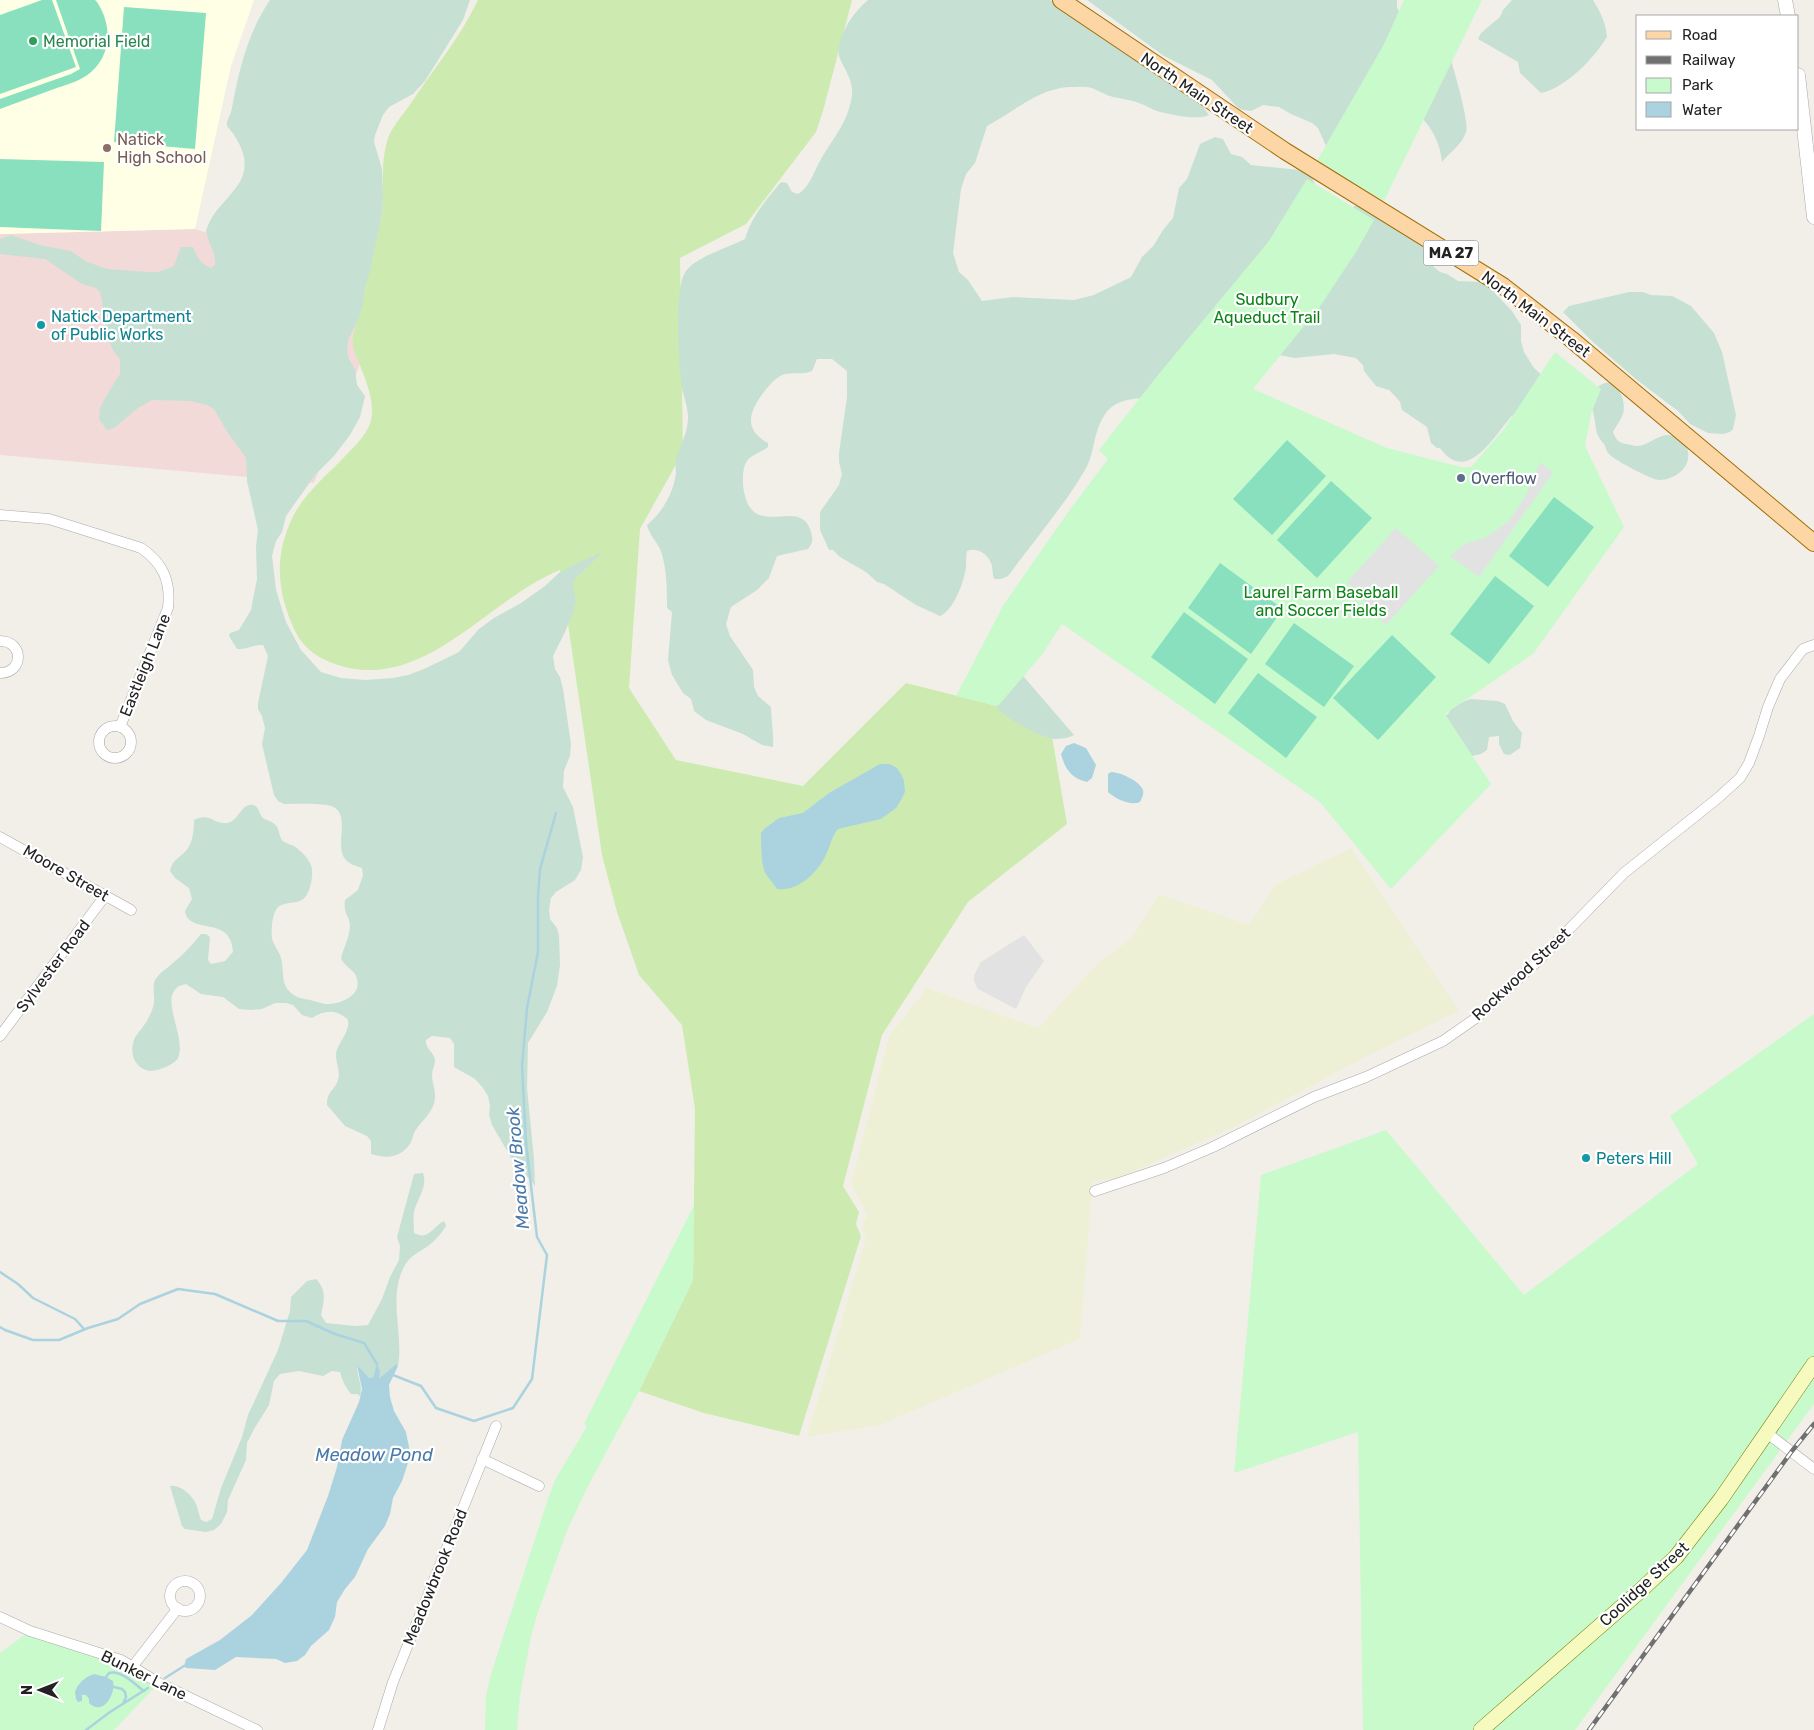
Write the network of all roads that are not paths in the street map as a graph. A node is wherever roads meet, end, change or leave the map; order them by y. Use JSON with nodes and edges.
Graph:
{"nodes":[{"id":1,"x":1061,"y":0,"type":"edge"},
{"id":2,"x":1785,"y":0,"type":"edge"},
{"id":3,"x":1788,"y":15,"type":"edge"},
{"id":4,"x":1799,"y":84,"type":"edge"},
{"id":5,"x":1814,"y":217,"type":"edge"},
{"id":6,"x":0,"y":515,"type":"edge"},
{"id":7,"x":1814,"y":543,"type":"edge"},
{"id":8,"x":0,"y":641,"type":"edge"},
{"id":9,"x":1814,"y":645,"type":"edge"},
{"id":10,"x":0,"y":673,"type":"edge"},
{"id":11,"x":120,"y":727,"type":"dead end"},
{"id":12,"x":0,"y":837,"type":"edge"},
{"id":13,"x":105,"y":896,"type":"junction"},
{"id":14,"x":131,"y":910,"type":"dead end"},
{"id":15,"x":0,"y":1036,"type":"edge"},
{"id":16,"x":1096,"y":1191,"type":"dead end"},
{"id":17,"x":1814,"y":1364,"type":"edge"},
{"id":18,"x":496,"y":1426,"type":"dead end"},
{"id":19,"x":1767,"y":1433,"type":"junction"},
{"id":20,"x":482,"y":1458,"type":"junction"},
{"id":21,"x":1814,"y":1469,"type":"edge"},
{"id":22,"x":539,"y":1486,"type":"dead end"},
{"id":23,"x":178,"y":1608,"type":"dead end"},
{"id":24,"x":0,"y":1617,"type":"edge"},
{"id":25,"x":133,"y":1666,"type":"junction"},
{"id":26,"x":257,"y":1730,"type":"edge"},
{"id":27,"x":378,"y":1730,"type":"edge"},
{"id":28,"x":1481,"y":1730,"type":"edge"}],
"edges":[{"from":1,"to":7,"type":"main road","name":"North Main Street","number":"MA 27"},
{"from":2,"to":3,"type":"street"},
{"from":4,"to":5,"type":"street"},
{"from":6,"to":11,"type":"street","name":"Eastleigh Lane"},
{"from":8,"to":10,"type":"street"},
{"from":9,"to":16,"type":"street","name":"Rockwood Street"},
{"from":12,"to":13,"type":"street","name":"Moore Street"},
{"from":13,"to":14,"type":"street","name":"Moore Street"},
{"from":13,"to":15,"type":"street","name":"Sylvester Road"},
{"from":17,"to":19,"type":"main road","name":"Coolidge Street"},
{"from":18,"to":20,"type":"street","name":"Meadowbrook Road"},
{"from":19,"to":21,"type":"street"},
{"from":19,"to":28,"type":"main road","name":"Coolidge Street"},
{"from":20,"to":22,"type":"street"},
{"from":20,"to":27,"type":"street","name":"Meadowbrook Road"},
{"from":23,"to":25,"type":"street"},
{"from":24,"to":25,"type":"street","name":"Bunker Lane"},
{"from":25,"to":26,"type":"street","name":"Bunker Lane"}]}
